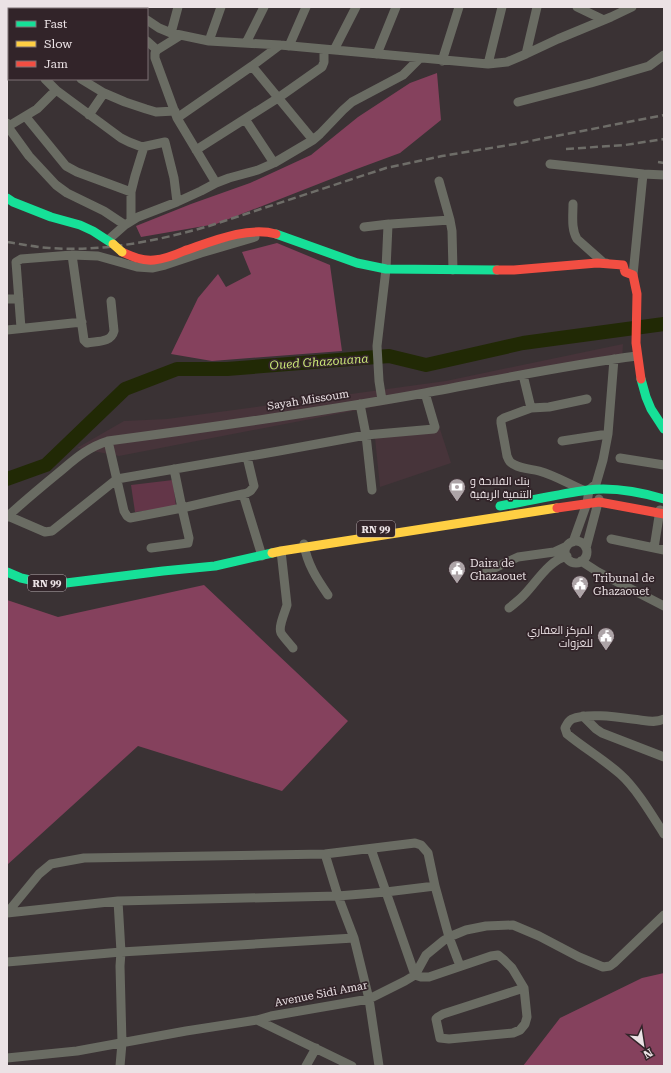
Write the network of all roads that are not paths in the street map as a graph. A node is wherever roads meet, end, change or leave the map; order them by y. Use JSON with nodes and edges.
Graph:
{"nodes":[{"id":1,"x":178,"y":7,"type":"edge"},
{"id":2,"x":221,"y":7,"type":"edge"},
{"id":3,"x":264,"y":7,"type":"edge"},
{"id":4,"x":306,"y":7,"type":"edge"},
{"id":5,"x":356,"y":7,"type":"edge"},
{"id":6,"x":396,"y":7,"type":"edge"},
{"id":7,"x":459,"y":7,"type":"edge"},
{"id":8,"x":502,"y":7,"type":"edge"},
{"id":9,"x":537,"y":7,"type":"edge"},
{"id":10,"x":577,"y":7,"type":"edge"},
{"id":11,"x":632,"y":7,"type":"edge"},
{"id":12,"x":604,"y":20,"type":"junction"},
{"id":13,"x":148,"y":21,"type":"edge"},
{"id":14,"x":171,"y":33,"type":"junction"},
{"id":15,"x":181,"y":35,"type":"junction"},
{"id":16,"x":209,"y":41,"type":"junction"},
{"id":17,"x":148,"y":42,"type":"edge"},
{"id":18,"x":246,"y":43,"type":"junction"},
{"id":19,"x":284,"y":46,"type":"junction"},
{"id":20,"x":324,"y":49,"type":"junction"},
{"id":21,"x":157,"y":50,"type":"junction"},
{"id":22,"x":334,"y":50,"type":"junction"},
{"id":23,"x":377,"y":54,"type":"junction"},
{"id":24,"x":526,"y":54,"type":"junction"},
{"id":25,"x":664,"y":54,"type":"edge"},
{"id":26,"x":419,"y":59,"type":"junction"},
{"id":27,"x":442,"y":61,"type":"junction"},
{"id":28,"x":488,"y":64,"type":"junction"},
{"id":29,"x":252,"y":66,"type":"junction"},
{"id":30,"x":46,"y":80,"type":"edge"},
{"id":31,"x":92,"y":82,"type":"edge"},
{"id":32,"x":56,"y":90,"type":"junction"},
{"id":33,"x":104,"y":92,"type":"junction"},
{"id":34,"x":278,"y":98,"type":"junction"},
{"id":35,"x":518,"y":102,"type":"dead end"},
{"id":36,"x":89,"y":115,"type":"junction"},
{"id":37,"x":176,"y":115,"type":"junction"},
{"id":38,"x":26,"y":117,"type":"junction"},
{"id":39,"x":246,"y":118,"type":"junction"},
{"id":40,"x":7,"y":126,"type":"edge"},
{"id":41,"x":313,"y":140,"type":"junction"},
{"id":42,"x":142,"y":147,"type":"junction"},
{"id":43,"x":196,"y":150,"type":"junction"},
{"id":44,"x":274,"y":163,"type":"junction"},
{"id":45,"x":550,"y":164,"type":"dead end"},
{"id":46,"x":643,"y":174,"type":"junction"},
{"id":47,"x":664,"y":175,"type":"edge"},
{"id":48,"x":439,"y":181,"type":"dead end"},
{"id":49,"x":216,"y":183,"type":"junction"},
{"id":50,"x":131,"y":192,"type":"junction"},
{"id":51,"x":7,"y":198,"type":"edge"},
{"id":52,"x":177,"y":202,"type":"junction"},
{"id":53,"x":573,"y":204,"type":"dead end"},
{"id":54,"x":450,"y":220,"type":"junction"},
{"id":55,"x":389,"y":224,"type":"junction"},
{"id":56,"x":124,"y":225,"type":"junction"},
{"id":57,"x":364,"y":227,"type":"dead end"},
{"id":58,"x":282,"y":236,"type":"junction"},
{"id":59,"x":110,"y":242,"type":"junction"},
{"id":60,"x":72,"y":255,"type":"junction"},
{"id":61,"x":623,"y":265,"type":"junction"},
{"id":62,"x":386,"y":269,"type":"junction"},
{"id":63,"x":453,"y":270,"type":"junction"},
{"id":64,"x":633,"y":275,"type":"junction"},
{"id":65,"x":7,"y":299,"type":"edge"},
{"id":66,"x":19,"y":299,"type":"junction"},
{"id":67,"x":111,"y":301,"type":"dead end"},
{"id":68,"x":82,"y":322,"type":"junction"},
{"id":69,"x":21,"y":328,"type":"junction"},
{"id":70,"x":7,"y":330,"type":"edge"},
{"id":71,"x":637,"y":356,"type":"junction"},
{"id":72,"x":614,"y":359,"type":"junction"},
{"id":73,"x":523,"y":375,"type":"junction"},
{"id":74,"x":425,"y":393,"type":"junction"},
{"id":75,"x":587,"y":399,"type":"dead end"},
{"id":76,"x":382,"y":400,"type":"junction"},
{"id":77,"x":360,"y":404,"type":"junction"},
{"id":78,"x":531,"y":408,"type":"junction"},
{"id":79,"x":664,"y":429,"type":"edge"},
{"id":80,"x":608,"y":434,"type":"junction"},
{"id":81,"x":366,"y":435,"type":"junction"},
{"id":82,"x":562,"y":441,"type":"dead end"},
{"id":83,"x":108,"y":442,"type":"junction"},
{"id":84,"x":248,"y":457,"type":"junction"},
{"id":85,"x":620,"y":458,"type":"dead end"},
{"id":86,"x":664,"y":465,"type":"edge"},
{"id":87,"x":174,"y":470,"type":"junction"},
{"id":88,"x":117,"y":479,"type":"junction"},
{"id":89,"x":593,"y":489,"type":"junction"},
{"id":90,"x":372,"y":490,"type":"dead end"},
{"id":91,"x":243,"y":494,"type":"junction"},
{"id":92,"x":664,"y":499,"type":"edge"},
{"id":93,"x":599,"y":502,"type":"junction"},
{"id":94,"x":518,"y":503,"type":"junction"},
{"id":95,"x":587,"y":503,"type":"junction"},
{"id":96,"x":182,"y":508,"type":"junction"},
{"id":97,"x":489,"y":508,"type":"dead end"},
{"id":98,"x":662,"y":513,"type":"edge"},
{"id":99,"x":519,"y":514,"type":"junction"},
{"id":100,"x":8,"y":516,"type":"edge"},
{"id":101,"x":445,"y":516,"type":"dead end"},
{"id":102,"x":394,"y":530,"type":"junction"},
{"id":103,"x":610,"y":539,"type":"dead end"},
{"id":104,"x":570,"y":544,"type":"junction"},
{"id":105,"x":304,"y":545,"type":"junction"},
{"id":106,"x":151,"y":548,"type":"dead end"},
{"id":107,"x":586,"y":548,"type":"junction"},
{"id":108,"x":654,"y":548,"type":"junction"},
{"id":109,"x":664,"y":550,"type":"edge"},
{"id":110,"x":281,"y":551,"type":"junction"},
{"id":111,"x":261,"y":553,"type":"junction"},
{"id":112,"x":567,"y":556,"type":"junction"},
{"id":113,"x":581,"y":561,"type":"junction"},
{"id":114,"x":7,"y":572,"type":"edge"},
{"id":115,"x":486,"y":572,"type":"dead end"},
{"id":116,"x":328,"y":595,"type":"dead end"},
{"id":117,"x":664,"y":606,"type":"edge"},
{"id":118,"x":509,"y":608,"type":"dead end"},
{"id":119,"x":293,"y":648,"type":"dead end"},
{"id":120,"x":584,"y":716,"type":"junction"},
{"id":121,"x":664,"y":719,"type":"edge"},
{"id":122,"x":664,"y":756,"type":"edge"},
{"id":123,"x":664,"y":834,"type":"edge"},
{"id":124,"x":371,"y":849,"type":"junction"},
{"id":125,"x":325,"y":854,"type":"junction"},
{"id":126,"x":435,"y":886,"type":"junction"},
{"id":127,"x":386,"y":892,"type":"junction"},
{"id":128,"x":338,"y":896,"type":"junction"},
{"id":129,"x":118,"y":901,"type":"junction"},
{"id":130,"x":7,"y":913,"type":"edge"},
{"id":131,"x":664,"y":915,"type":"edge"},
{"id":132,"x":449,"y":937,"type":"junction"},
{"id":133,"x":354,"y":938,"type":"junction"},
{"id":134,"x":121,"y":952,"type":"junction"},
{"id":135,"x":7,"y":962,"type":"edge"},
{"id":136,"x":460,"y":966,"type":"junction"},
{"id":137,"x":415,"y":975,"type":"junction"},
{"id":138,"x":524,"y":988,"type":"junction"},
{"id":139,"x":369,"y":999,"type":"junction"},
{"id":140,"x":257,"y":1020,"type":"junction"},
{"id":141,"x":122,"y":1043,"type":"junction"},
{"id":142,"x":316,"y":1048,"type":"junction"},
{"id":143,"x":7,"y":1058,"type":"edge"},
{"id":144,"x":120,"y":1066,"type":"edge"},
{"id":145,"x":306,"y":1066,"type":"edge"},
{"id":146,"x":352,"y":1066,"type":"edge"},
{"id":147,"x":379,"y":1066,"type":"edge"}],
"edges":[{"from":1,"to":14,"type":"street"},
{"from":2,"to":16,"type":"street"},
{"from":3,"to":18,"type":"street"},
{"from":4,"to":19,"type":"street"},
{"from":5,"to":22,"type":"street"},
{"from":6,"to":23,"type":"street"},
{"from":7,"to":27,"type":"street"},
{"from":8,"to":28,"type":"street"},
{"from":9,"to":24,"type":"street"},
{"from":10,"to":12,"type":"street"},
{"from":11,"to":12,"type":"street"},
{"from":12,"to":24,"type":"street"},
{"from":13,"to":14,"type":"street"},
{"from":14,"to":15,"type":"street"},
{"from":15,"to":16,"type":"street"},
{"from":15,"to":21,"type":"street"},
{"from":16,"to":18,"type":"street"},
{"from":17,"to":21,"type":"street"},
{"from":18,"to":19,"type":"street"},
{"from":19,"to":20,"type":"street"},
{"from":19,"to":29,"type":"street"},
{"from":20,"to":22,"type":"street"},
{"from":20,"to":34,"type":"street"},
{"from":21,"to":37,"type":"street"},
{"from":22,"to":23,"type":"street"},
{"from":23,"to":26,"type":"street"},
{"from":24,"to":28,"type":"street"},
{"from":25,"to":35,"type":"street"},
{"from":26,"to":27,"type":"street"},
{"from":26,"to":41,"type":"street"},
{"from":27,"to":28,"type":"street"},
{"from":29,"to":34,"type":"street"},
{"from":29,"to":37,"type":"street"},
{"from":30,"to":32,"type":"street"},
{"from":31,"to":33,"type":"street"},
{"from":32,"to":36,"type":"street"},
{"from":32,"to":38,"type":"street"},
{"from":33,"to":36,"type":"street"},
{"from":33,"to":37,"type":"street"},
{"from":34,"to":39,"type":"street"},
{"from":34,"to":41,"type":"street"},
{"from":36,"to":42,"type":"street"},
{"from":37,"to":43,"type":"street"},
{"from":38,"to":40,"type":"street"},
{"from":38,"to":50,"type":"street"},
{"from":39,"to":43,"type":"street"},
{"from":39,"to":44,"type":"street"},
{"from":40,"to":56,"type":"street"},
{"from":41,"to":44,"type":"street"},
{"from":42,"to":50,"type":"street"},
{"from":42,"to":52,"type":"street"},
{"from":43,"to":49,"type":"street"},
{"from":44,"to":49,"type":"street"},
{"from":45,"to":46,"type":"street"},
{"from":46,"to":47,"type":"street"},
{"from":46,"to":64,"type":"street"},
{"from":48,"to":54,"type":"street"},
{"from":49,"to":52,"type":"street"},
{"from":50,"to":56,"type":"street"},
{"from":51,"to":59,"type":"main road"},
{"from":52,"to":56,"type":"street"},
{"from":53,"to":61,"type":"street"},
{"from":54,"to":55,"type":"street"},
{"from":54,"to":63,"type":"street"},
{"from":55,"to":57,"type":"street"},
{"from":55,"to":62,"type":"street"},
{"from":56,"to":59,"type":"street"},
{"from":58,"to":59,"type":"main road","bridge":true},
{"from":58,"to":60,"type":"street"},
{"from":58,"to":62,"type":"main road"},
{"from":60,"to":66,"type":"street"},
{"from":60,"to":68,"type":"street"},
{"from":61,"to":63,"type":"main road"},
{"from":61,"to":64,"type":"main road"},
{"from":62,"to":63,"type":"main road"},
{"from":62,"to":76,"type":"street"},
{"from":64,"to":71,"type":"main road"},
{"from":65,"to":66,"type":"street"},
{"from":66,"to":69,"type":"street"},
{"from":67,"to":68,"type":"street"},
{"from":68,"to":69,"type":"street"},
{"from":69,"to":70,"type":"street"},
{"from":71,"to":72,"type":"street","name":"Sayah Missoum"},
{"from":71,"to":79,"type":"main road"},
{"from":72,"to":73,"type":"street","name":"Sayah Missoum"},
{"from":72,"to":80,"type":"street"},
{"from":73,"to":74,"type":"street","name":"Sayah Missoum"},
{"from":73,"to":78,"type":"street"},
{"from":74,"to":76,"type":"street","name":"Sayah Missoum"},
{"from":74,"to":81,"type":"street"},
{"from":75,"to":78,"type":"street"},
{"from":76,"to":77,"type":"street","name":"Sayah Missoum"},
{"from":77,"to":81,"type":"street"},
{"from":77,"to":83,"type":"street","name":"Sayah Missoum"},
{"from":78,"to":89,"type":"street"},
{"from":80,"to":82,"type":"street"},
{"from":80,"to":89,"type":"street"},
{"from":81,"to":84,"type":"street"},
{"from":81,"to":90,"type":"street"},
{"from":83,"to":88,"type":"street"},
{"from":83,"to":100,"type":"street","name":"Sayah Missoum"},
{"from":84,"to":87,"type":"street"},
{"from":84,"to":91,"type":"street"},
{"from":85,"to":86,"type":"street"},
{"from":87,"to":88,"type":"street"},
{"from":87,"to":96,"type":"street"},
{"from":88,"to":96,"type":"street"},
{"from":88,"to":100,"type":"street"},
{"from":89,"to":92,"type":"main road"},
{"from":89,"to":93,"type":"street"},
{"from":89,"to":94,"type":"main road"},
{"from":89,"to":95,"type":"street"},
{"from":91,"to":96,"type":"street"},
{"from":91,"to":111,"type":"street"},
{"from":92,"to":98,"type":"street"},
{"from":93,"to":95,"type":"main road","number":"RN 99"},
{"from":93,"to":98,"type":"main road","number":"RN 99"},
{"from":93,"to":107,"type":"street"},
{"from":94,"to":97,"type":"main road"},
{"from":94,"to":99,"type":"main road"},
{"from":95,"to":99,"type":"main road","number":"RN 99"},
{"from":95,"to":104,"type":"street"},
{"from":96,"to":106,"type":"street"},
{"from":98,"to":108,"type":"street"},
{"from":99,"to":102,"type":"main road","number":"RN 99"},
{"from":101,"to":102,"type":"main road","number":"RN 99"},
{"from":102,"to":105,"type":"main road","number":"RN 99"},
{"from":103,"to":108,"type":"street"},
{"from":104,"to":107,"type":"street"},
{"from":104,"to":112,"type":"street"},
{"from":104,"to":115,"type":"street"},
{"from":105,"to":110,"type":"main road","number":"RN 99"},
{"from":105,"to":111,"type":"main road","number":"RN 99"},
{"from":105,"to":116,"type":"street"},
{"from":107,"to":113,"type":"street"},
{"from":108,"to":109,"type":"street"},
{"from":110,"to":111,"type":"main road","number":"RN 99"},
{"from":110,"to":119,"type":"street"},
{"from":111,"to":114,"type":"main road","number":"RN 99"},
{"from":112,"to":113,"type":"street"},
{"from":112,"to":118,"type":"street"},
{"from":113,"to":117,"type":"street"},
{"from":120,"to":121,"type":"street"},
{"from":120,"to":122,"type":"street"},
{"from":120,"to":123,"type":"street"},
{"from":124,"to":125,"type":"street"},
{"from":124,"to":126,"type":"street"},
{"from":124,"to":127,"type":"street"},
{"from":125,"to":128,"type":"street"},
{"from":125,"to":130,"type":"street"},
{"from":126,"to":127,"type":"street"},
{"from":126,"to":132,"type":"street"},
{"from":127,"to":128,"type":"street"},
{"from":127,"to":137,"type":"street"},
{"from":128,"to":129,"type":"street"},
{"from":128,"to":133,"type":"street"},
{"from":129,"to":130,"type":"street"},
{"from":129,"to":134,"type":"street"},
{"from":131,"to":132,"type":"street"},
{"from":132,"to":136,"type":"street"},
{"from":132,"to":137,"type":"street"},
{"from":133,"to":134,"type":"street"},
{"from":133,"to":139,"type":"street"},
{"from":134,"to":135,"type":"street"},
{"from":134,"to":141,"type":"street"},
{"from":136,"to":137,"type":"street"},
{"from":136,"to":138,"type":"street"},
{"from":137,"to":139,"type":"street","name":"Avenue Sidi Amar"},
{"from":138,"to":138,"type":"street"},
{"from":139,"to":140,"type":"street","name":"Avenue Sidi Amar"},
{"from":139,"to":147,"type":"street"},
{"from":140,"to":141,"type":"street","name":"Avenue Sidi Amar"},
{"from":140,"to":142,"type":"street"},
{"from":141,"to":143,"type":"street","name":"Avenue Sidi Amar"},
{"from":141,"to":144,"type":"street"},
{"from":142,"to":145,"type":"street"},
{"from":142,"to":146,"type":"street"}]}
